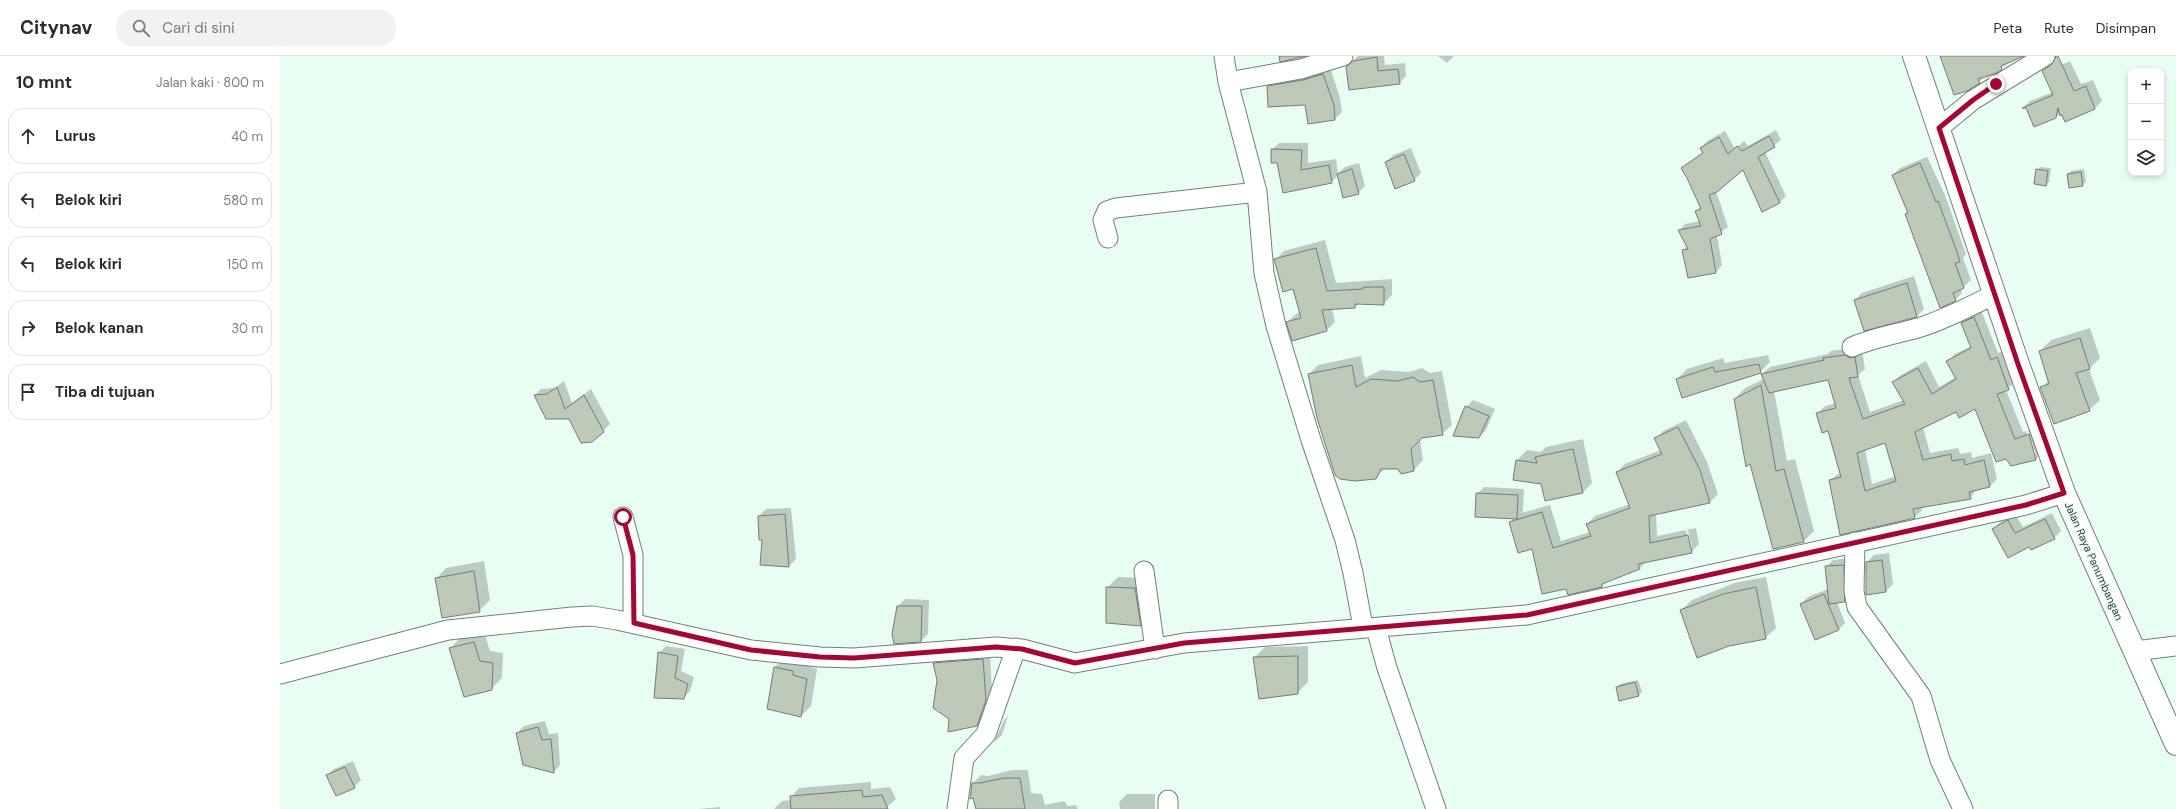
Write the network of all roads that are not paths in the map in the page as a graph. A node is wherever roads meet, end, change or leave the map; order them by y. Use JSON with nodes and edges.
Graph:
{"nodes":[{"id":1,"x":1224,"y":56,"type":"edge"},
{"id":2,"x":1343,"y":56,"type":"edge"},
{"id":3,"x":1914,"y":56,"type":"edge"},
{"id":4,"x":2044,"y":56,"type":"edge"},
{"id":5,"x":1228,"y":82,"type":"junction"},
{"id":6,"x":1939,"y":128,"type":"junction"},
{"id":7,"x":1257,"y":192,"type":"junction"},
{"id":8,"x":1108,"y":238,"type":"dead end"},
{"id":9,"x":1995,"y":294,"type":"junction"},
{"id":10,"x":1852,"y":347,"type":"dead end"},
{"id":11,"x":2064,"y":493,"type":"junction"},
{"id":12,"x":623,"y":517,"type":"dead end"},
{"id":13,"x":1855,"y":542,"type":"junction"},
{"id":14,"x":1144,"y":571,"type":"dead end"},
{"id":15,"x":634,"y":623,"type":"junction"},
{"id":16,"x":1370,"y":628,"type":"junction"},
{"id":17,"x":2176,"y":646,"type":"edge"},
{"id":18,"x":1016,"y":648,"type":"junction"},
{"id":19,"x":1155,"y":649,"type":"junction"},
{"id":20,"x":2135,"y":651,"type":"junction"},
{"id":21,"x":280,"y":674,"type":"edge"},
{"id":22,"x":2176,"y":744,"type":"edge"},
{"id":23,"x":957,"y":809,"type":"edge"},
{"id":24,"x":1436,"y":809,"type":"edge"},
{"id":25,"x":1963,"y":809,"type":"edge"}],
"edges":[{"from":1,"to":5,"type":"street"},
{"from":2,"to":5,"type":"street"},
{"from":3,"to":6,"type":"main road","name":"Jalan Raya Panumbangan"},
{"from":4,"to":6,"type":"street"},
{"from":5,"to":7,"type":"street"},
{"from":6,"to":9,"type":"main road","name":"Jalan Raya Panumbangan"},
{"from":7,"to":8,"type":"street"},
{"from":7,"to":16,"type":"street"},
{"from":9,"to":10,"type":"street"},
{"from":9,"to":11,"type":"main road","name":"Jalan Raya Panumbangan"},
{"from":11,"to":13,"type":"street"},
{"from":11,"to":20,"type":"main road","name":"Jalan Raya Panumbangan"},
{"from":12,"to":15,"type":"street"},
{"from":13,"to":16,"type":"street"},
{"from":13,"to":25,"type":"street"},
{"from":14,"to":19,"type":"street"},
{"from":15,"to":18,"type":"street"},
{"from":15,"to":21,"type":"street"},
{"from":16,"to":19,"type":"street"},
{"from":16,"to":24,"type":"street"},
{"from":17,"to":20,"type":"street"},
{"from":18,"to":19,"type":"street"},
{"from":18,"to":23,"type":"street"},
{"from":20,"to":22,"type":"main road","name":"Jalan Raya Panumbangan"}]}
